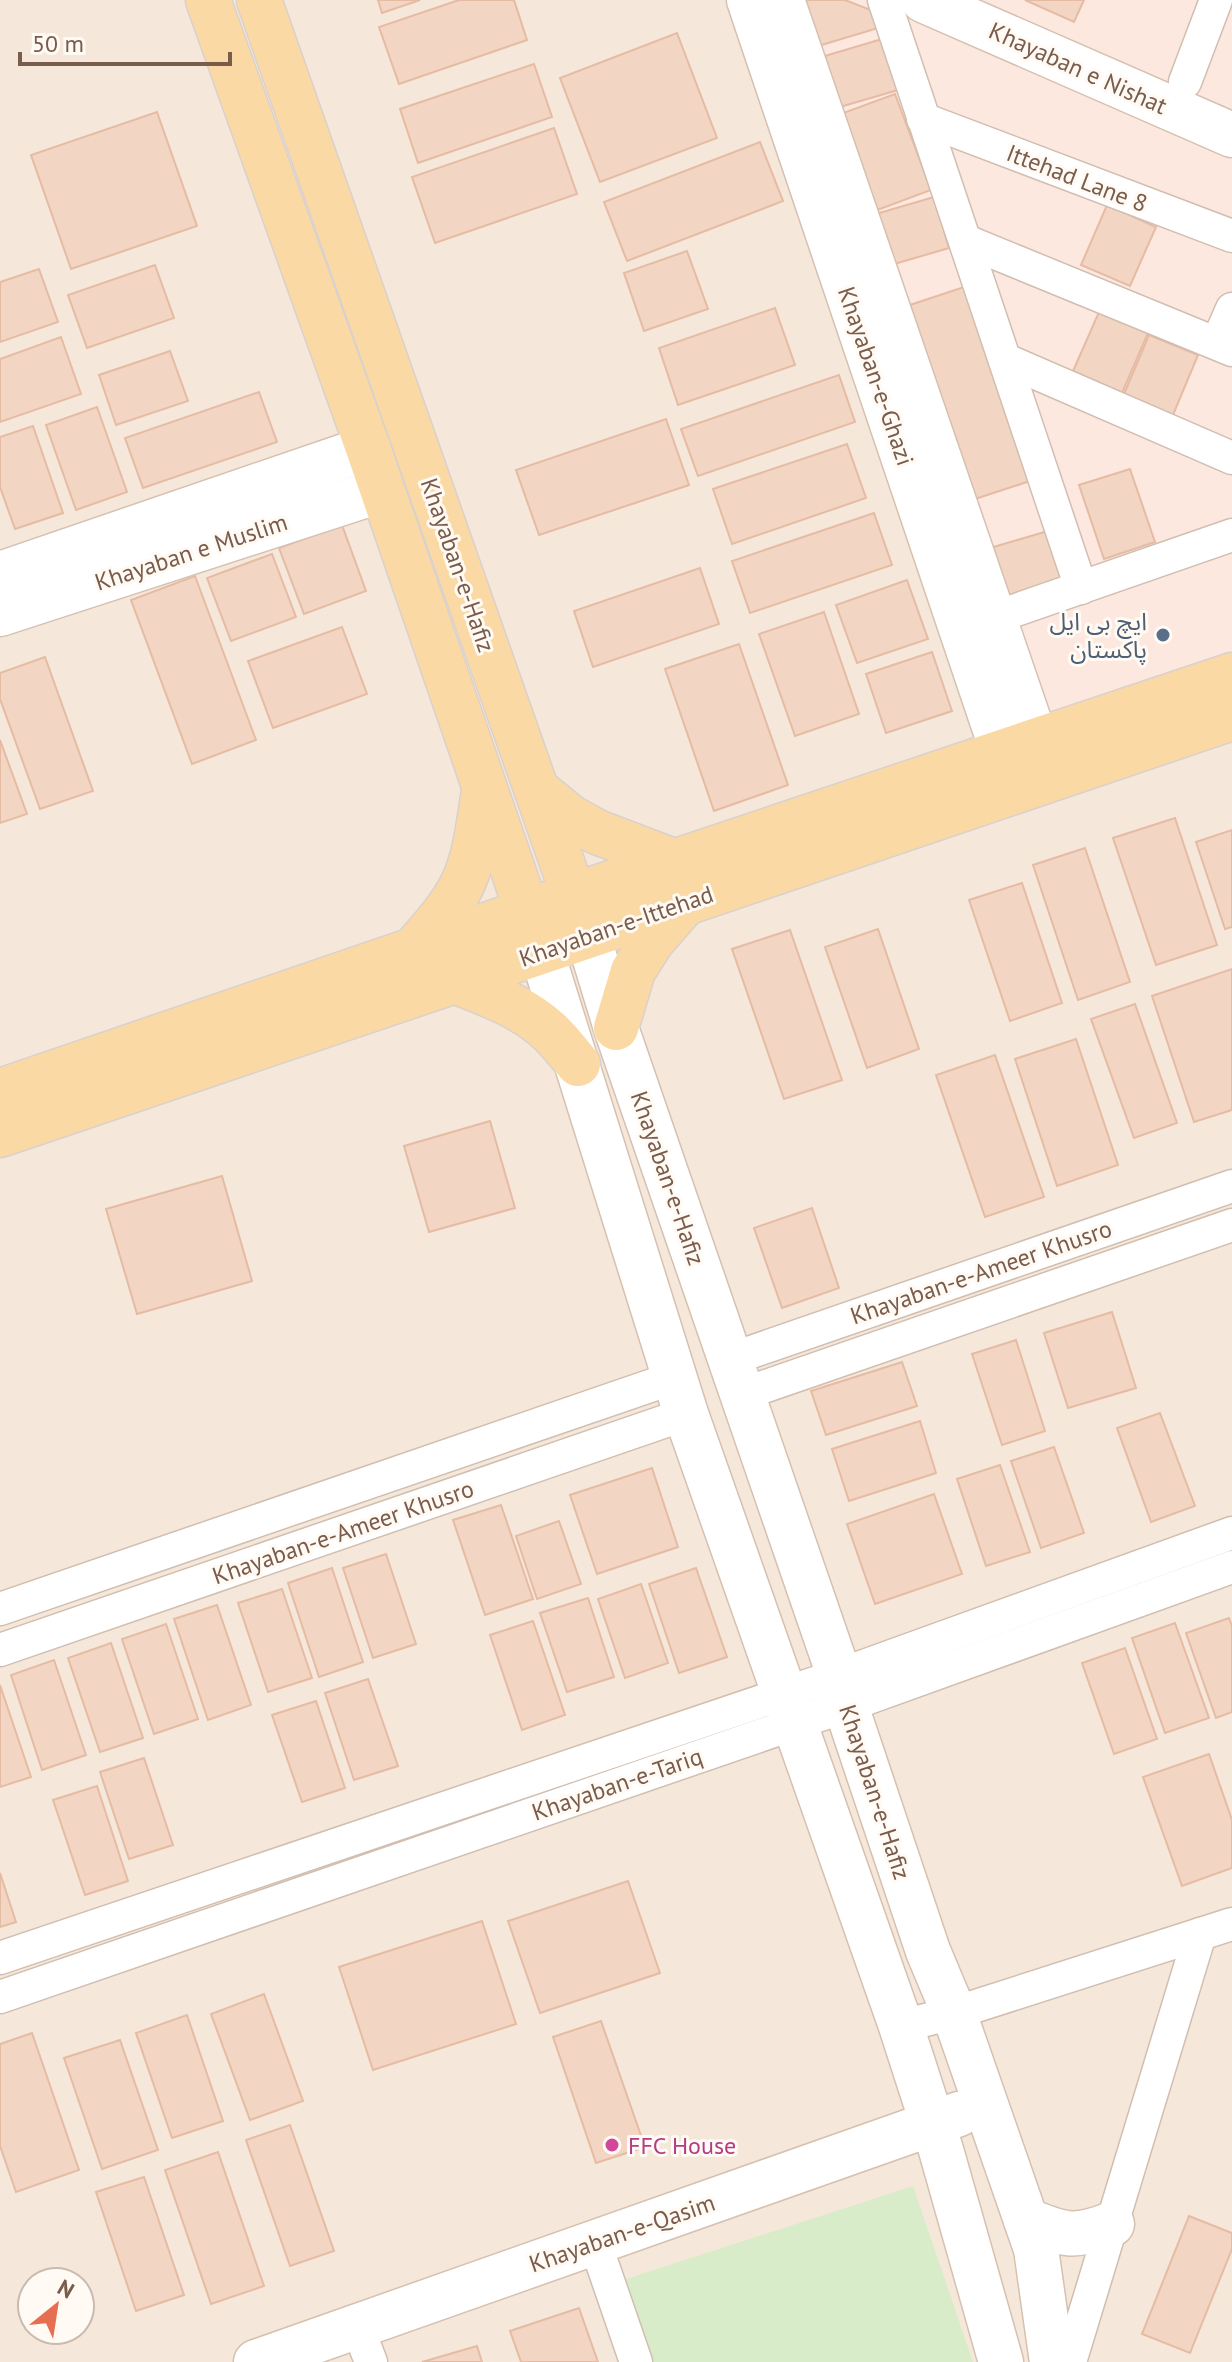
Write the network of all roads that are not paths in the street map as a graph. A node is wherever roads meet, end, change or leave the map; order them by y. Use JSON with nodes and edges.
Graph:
{"nodes":[{"id":1,"x":208,"y":0,"type":"edge"},
{"id":2,"x":259,"y":0,"type":"edge"},
{"id":3,"x":749,"y":0,"type":"edge"},
{"id":4,"x":782,"y":0,"type":"edge"},
{"id":5,"x":884,"y":0,"type":"edge"},
{"id":6,"x":923,"y":0,"type":"edge"},
{"id":7,"x":993,"y":0,"type":"edge"},
{"id":8,"x":1218,"y":3,"type":"edge"},
{"id":9,"x":1185,"y":82,"type":"junction"},
{"id":10,"x":1232,"y":103,"type":"edge"},
{"id":11,"x":923,"y":119,"type":"junction"},
{"id":12,"x":1232,"y":135,"type":"edge"},
{"id":13,"x":1232,"y":236,"type":"edge"},
{"id":14,"x":966,"y":241,"type":"junction"},
{"id":15,"x":1232,"y":309,"type":"edge"},
{"id":16,"x":1224,"y":346,"type":"edge"},
{"id":17,"x":1006,"y":360,"type":"junction"},
{"id":18,"x":368,"y":448,"type":"junction"},
{"id":19,"x":1232,"y":458,"type":"edge"},
{"id":20,"x":382,"y":490,"type":"junction"},
{"id":21,"x":1232,"y":535,"type":"edge"},
{"id":22,"x":0,"y":574,"type":"edge"},
{"id":23,"x":1081,"y":588,"type":"junction"},
{"id":24,"x":0,"y":614,"type":"edge"},
{"id":25,"x":993,"y":618,"type":"junction"},
{"id":26,"x":1232,"y":675,"type":"edge"},
{"id":27,"x":1232,"y":718,"type":"edge"},
{"id":28,"x":1020,"y":747,"type":"junction"},
{"id":29,"x":485,"y":788,"type":"junction"},
{"id":30,"x":537,"y":790,"type":"junction"},
{"id":31,"x":681,"y":882,"type":"junction"},
{"id":32,"x":581,"y":916,"type":"junction"},
{"id":33,"x":534,"y":930,"type":"junction"},
{"id":34,"x":414,"y":949,"type":"junction"},
{"id":35,"x":454,"y":981,"type":"junction"},
{"id":36,"x":616,"y":1028,"type":"junction"},
{"id":37,"x":578,"y":1064,"type":"junction"},
{"id":38,"x":0,"y":1091,"type":"edge"},
{"id":39,"x":0,"y":1135,"type":"edge"},
{"id":40,"x":1232,"y":1186,"type":"edge"},
{"id":41,"x":1232,"y":1225,"type":"edge"},
{"id":42,"x":737,"y":1376,"type":"junction"},
{"id":43,"x":681,"y":1395,"type":"junction"},
{"id":44,"x":1232,"y":1533,"type":"edge"},
{"id":45,"x":1232,"y":1567,"type":"edge"},
{"id":46,"x":0,"y":1609,"type":"edge"},
{"id":47,"x":0,"y":1650,"type":"edge"},
{"id":48,"x":842,"y":1690,"type":"junction"},
{"id":49,"x":788,"y":1707,"type":"junction"},
{"id":50,"x":1232,"y":1924,"type":"edge"},
{"id":51,"x":1200,"y":1934,"type":"junction"},
{"id":52,"x":60,"y":1937,"type":"junction"},
{"id":53,"x":4,"y":1956,"type":"edge"},
{"id":54,"x":74,"y":1972,"type":"junction"},
{"id":55,"x":14,"y":1993,"type":"edge"},
{"id":56,"x":954,"y":2013,"type":"junction"},
{"id":57,"x":901,"y":2026,"type":"junction"},
{"id":58,"x":992,"y":2118,"type":"junction"},
{"id":59,"x":937,"y":2136,"type":"junction"},
{"id":60,"x":1026,"y":2220,"type":"junction"},
{"id":61,"x":1112,"y":2224,"type":"junction"},
{"id":62,"x":603,"y":2266,"type":"junction"},
{"id":63,"x":354,"y":2358,"type":"edge"},
{"id":64,"x":256,"y":2362,"type":"edge"},
{"id":65,"x":636,"y":2362,"type":"edge"},
{"id":66,"x":1001,"y":2362,"type":"edge"},
{"id":67,"x":1052,"y":2362,"type":"edge"},
{"id":68,"x":1070,"y":2362,"type":"edge"}],
"edges":[{"from":1,"to":18,"type":"main road","name":"Khayaban-e-Hafiz"},
{"from":2,"to":30,"type":"main road","name":"Khayaban-e-Hafiz"},
{"from":3,"to":28,"type":"street","name":"Khayaban-e-Ghazi"},
{"from":4,"to":25,"type":"street","name":"Khayaban-e-Ghazi"},
{"from":5,"to":11,"type":"street"},
{"from":6,"to":12,"type":"street","name":"Khayaban e Nishat"},
{"from":7,"to":9,"type":"street","name":"Khayaban e Nishat"},
{"from":8,"to":9,"type":"street"},
{"from":9,"to":10,"type":"street","name":"Khayaban e Nishat"},
{"from":11,"to":13,"type":"street","name":"Ittehad Lane 8"},
{"from":11,"to":14,"type":"street"},
{"from":14,"to":16,"type":"street"},
{"from":14,"to":17,"type":"street"},
{"from":15,"to":16,"type":"street"},
{"from":17,"to":19,"type":"street"},
{"from":17,"to":23,"type":"street"},
{"from":18,"to":20,"type":"main road","name":"Khayaban-e-Hafiz"},
{"from":18,"to":22,"type":"street"},
{"from":20,"to":24,"type":"street","name":"Khayaban e Muslim"},
{"from":20,"to":29,"type":"main road","name":"Khayaban-e-Hafiz"},
{"from":21,"to":23,"type":"street"},
{"from":23,"to":25,"type":"street"},
{"from":25,"to":28,"type":"street","name":"Khayaban-e-Ghazi"},
{"from":26,"to":28,"type":"main road","name":"Khayaban-e-Ittehad"},
{"from":27,"to":31,"type":"main road","name":"Khayaban-e-Ittehad"},
{"from":28,"to":31,"type":"main road","name":"Khayaban-e-Ittehad"},
{"from":29,"to":33,"type":"main road","name":"Khayaban-e-Hafiz"},
{"from":29,"to":34,"type":"main road"},
{"from":30,"to":31,"type":"main road"},
{"from":30,"to":32,"type":"main road","name":"Khayaban-e-Hafiz"},
{"from":31,"to":32,"type":"main road","name":"Khayaban-e-Ittehad"},
{"from":31,"to":36,"type":"main road"},
{"from":32,"to":33,"type":"main road","name":"Khayaban-e-Ittehad"},
{"from":32,"to":36,"type":"street","name":"Khayaban-e-Hafiz"},
{"from":33,"to":34,"type":"main road","name":"Khayaban-e-Ittehad"},
{"from":33,"to":35,"type":"main road","name":"Khayaban-e-Ittehad"},
{"from":33,"to":37,"type":"street","name":"Khayaban-e-Hafiz"},
{"from":34,"to":38,"type":"main road","name":"Khayaban-e-Ittehad"},
{"from":35,"to":37,"type":"main road"},
{"from":35,"to":39,"type":"main road","name":"Khayaban-e-Ittehad"},
{"from":36,"to":42,"type":"street","name":"Khayaban-e-Hafiz"},
{"from":37,"to":43,"type":"street","name":"Khayaban-e-Hafiz"},
{"from":40,"to":42,"type":"street","name":"Khayaban-e-Ameer Khusro"},
{"from":41,"to":42,"type":"street","name":"Khayaban-e-Ameer Khusro"},
{"from":42,"to":48,"type":"street","name":"Khayaban-e-Hafiz"},
{"from":43,"to":46,"type":"street","name":"Khayaban-e-Ameer Khusro"},
{"from":43,"to":47,"type":"street","name":"Khayaban-e-Ameer Khusro"},
{"from":43,"to":49,"type":"street","name":"Khayaban-e-Hafiz"},
{"from":44,"to":48,"type":"street","name":"Khayaban-e-Tariq"},
{"from":45,"to":48,"type":"street","name":"Khayaban-e-Tariq"},
{"from":48,"to":49,"type":"street","name":"Khayaban-e-Tariq"},
{"from":48,"to":56,"type":"street","name":"Khayaban-e-Hafiz"},
{"from":49,"to":52,"type":"street","name":"Khayaban-e-Tariq"},
{"from":49,"to":54,"type":"street","name":"Khayaban-e-Tariq"},
{"from":49,"to":57,"type":"street","name":"Khayaban-e-Hafiz"},
{"from":50,"to":51,"type":"street"},
{"from":51,"to":56,"type":"street"},
{"from":51,"to":61,"type":"street"},
{"from":52,"to":53,"type":"street","name":"Khayaban-e-Tariq"},
{"from":52,"to":54,"type":"street"},
{"from":53,"to":55,"type":"street"},
{"from":54,"to":55,"type":"street","name":"Khayaban-e-Tariq"},
{"from":56,"to":57,"type":"street"},
{"from":56,"to":58,"type":"street","name":"Khayaban-e-Hafiz"},
{"from":57,"to":59,"type":"street","name":"Khayaban-e-Hafiz"},
{"from":58,"to":59,"type":"street","name":"Khayaban-e-Qasim"},
{"from":58,"to":60,"type":"street","name":"Khayaban-e-Hafiz"},
{"from":59,"to":62,"type":"street","name":"Khayaban-e-Qasim"},
{"from":59,"to":64,"type":"street","name":"Khayaban-e-Qasim"},
{"from":59,"to":66,"type":"street","name":"Khayaban-e-Hafiz"},
{"from":60,"to":61,"type":"street"},
{"from":60,"to":67,"type":"street","name":"Khayaban-e-Hafiz"},
{"from":61,"to":68,"type":"street"},
{"from":62,"to":63,"type":"street","name":"Khayaban-e-Qasim"},
{"from":62,"to":65,"type":"street"}]}
